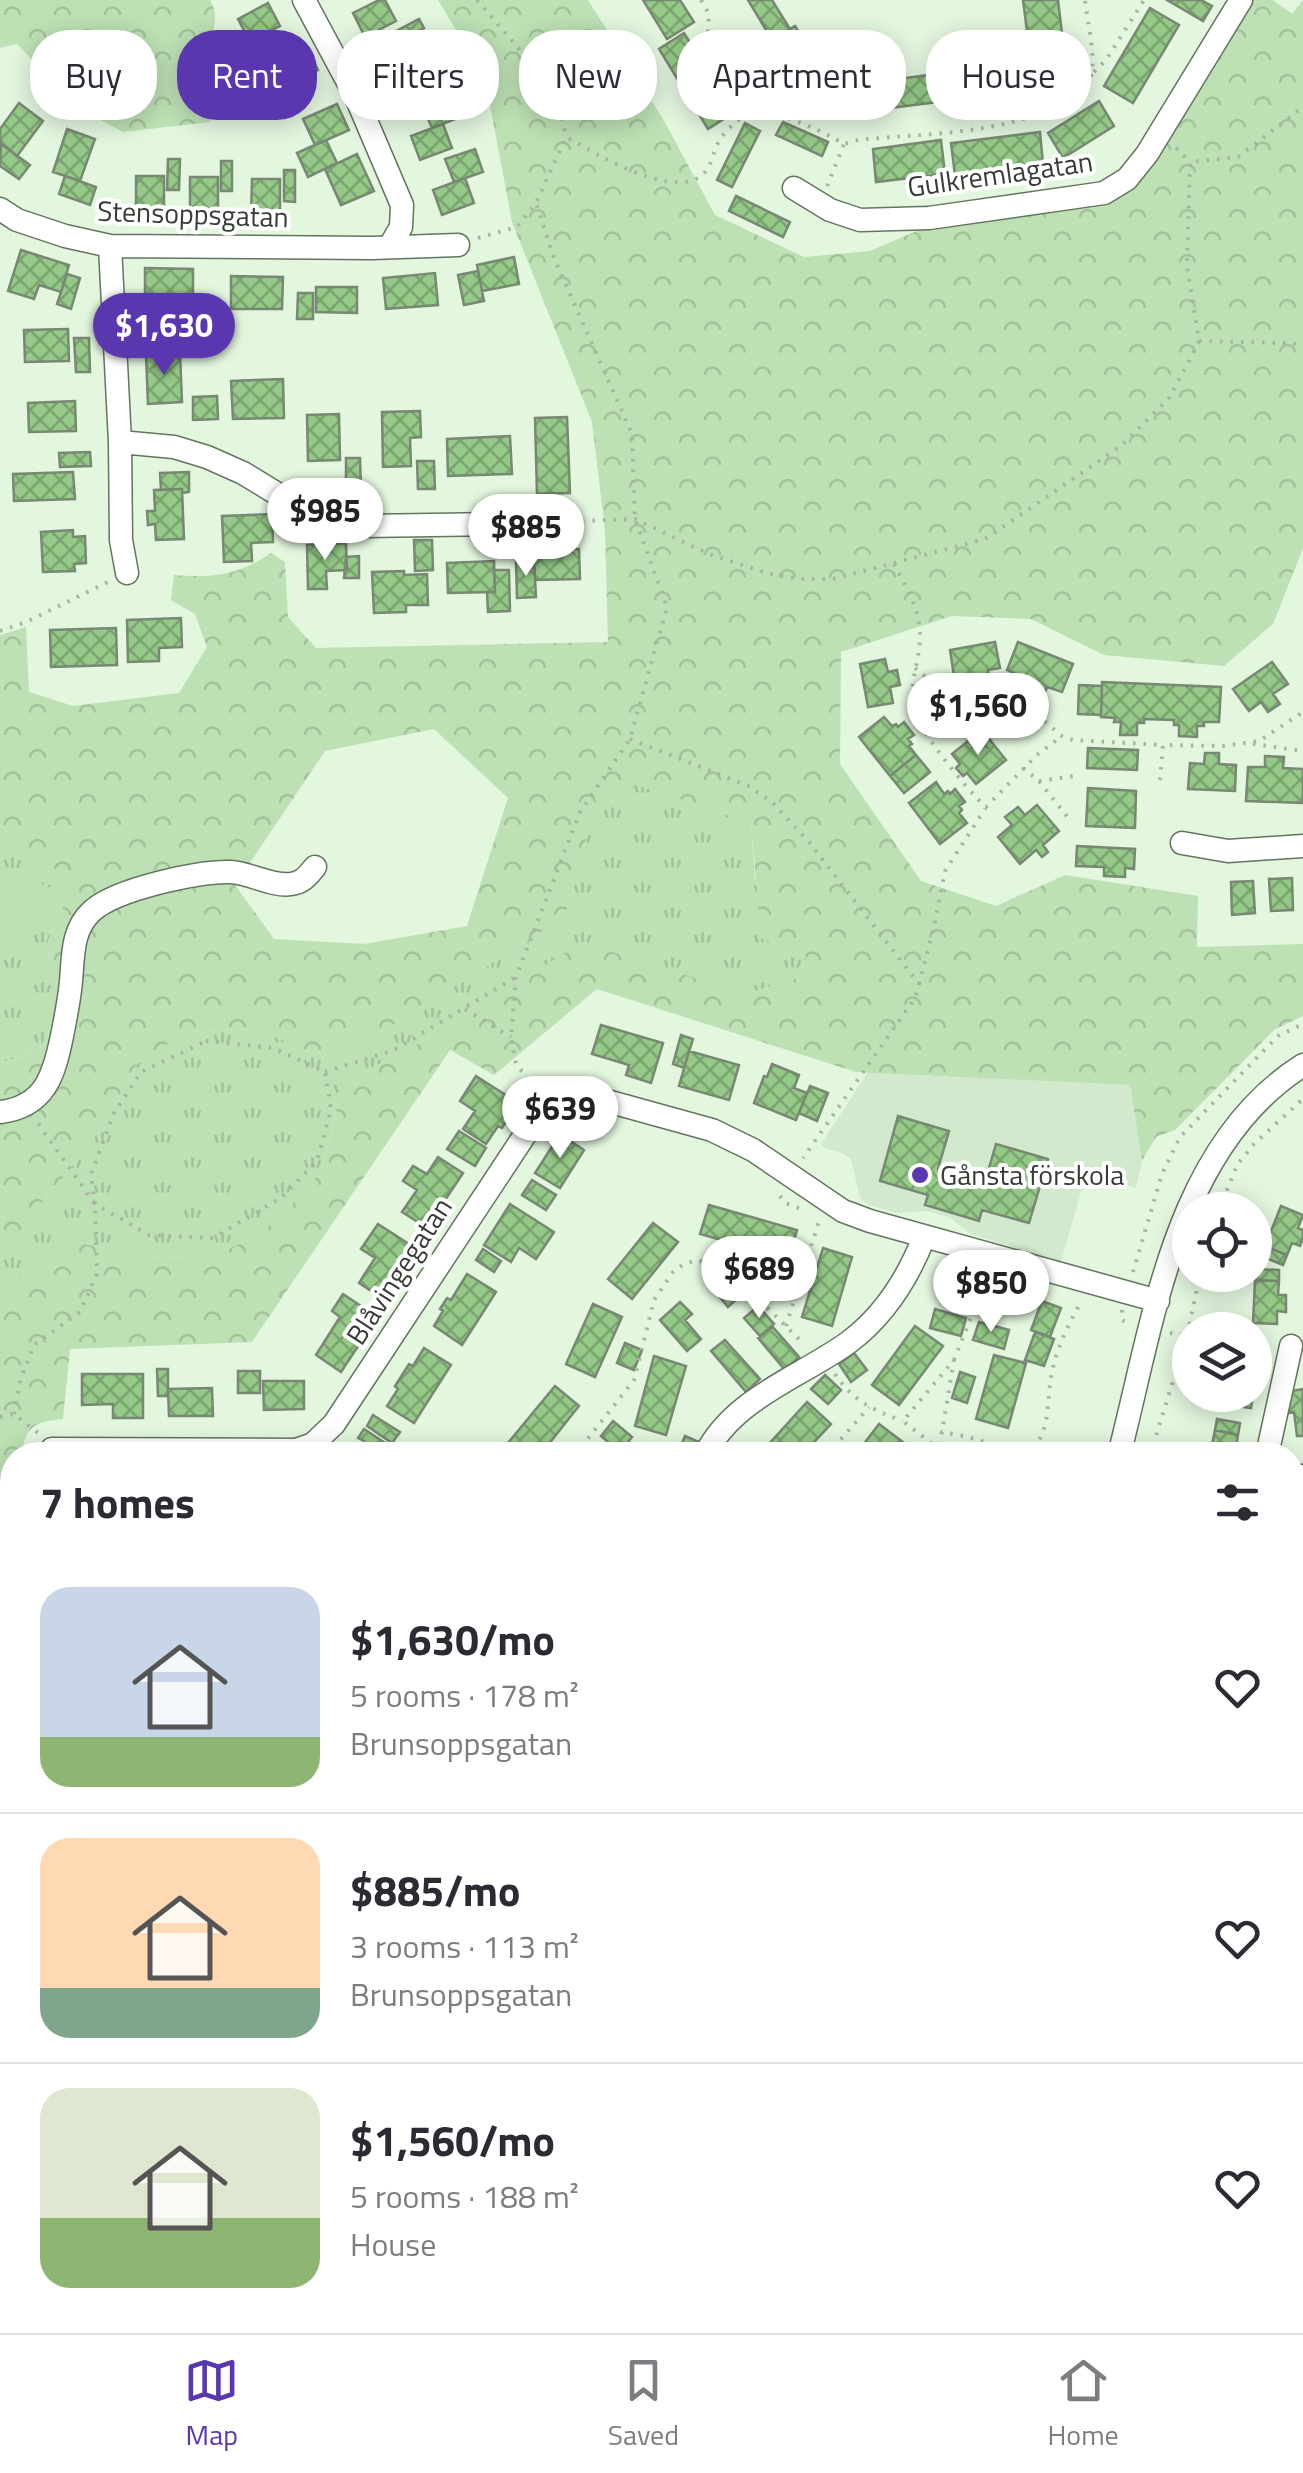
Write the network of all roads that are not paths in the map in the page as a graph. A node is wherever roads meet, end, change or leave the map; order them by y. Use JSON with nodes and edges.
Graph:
{"nodes":[{"id":1,"x":304,"y":0,"type":"edge"},
{"id":2,"x":1241,"y":0,"type":"edge"},
{"id":3,"x":794,"y":188,"type":"dead end"},
{"id":4,"x":0,"y":209,"type":"edge"},
{"id":5,"x":458,"y":245,"type":"road end"},
{"id":6,"x":110,"y":246,"type":"junction"},
{"id":7,"x":390,"y":246,"type":"junction"},
{"id":8,"x":120,"y":442,"type":"junction"},
{"id":9,"x":499,"y":524,"type":"road end"},
{"id":10,"x":128,"y":573,"type":"road end"},
{"id":11,"x":1182,"y":843,"type":"dead end"},
{"id":12,"x":1303,"y":846,"type":"edge"},
{"id":13,"x":315,"y":867,"type":"dead end"},
{"id":14,"x":1303,"y":1065,"type":"edge"},
{"id":15,"x":0,"y":1112,"type":"edge"},
{"id":16,"x":924,"y":1237,"type":"junction"},
{"id":17,"x":1158,"y":1301,"type":"junction"},
{"id":18,"x":1291,"y":1346,"type":"dead end"},
{"id":19,"x":315,"y":1442,"type":"edge"},
{"id":20,"x":713,"y":1442,"type":"edge"},
{"id":21,"x":1121,"y":1442,"type":"edge"},
{"id":22,"x":1270,"y":1442,"type":"edge"}],
"edges":[{"from":1,"to":7,"type":"street"},
{"from":2,"to":3,"type":"street","name":"Gulkremlagatan"},
{"from":4,"to":6,"type":"street","name":"Stensoppsgatan"},
{"from":5,"to":7,"type":"street","name":"Stensoppsgatan"},
{"from":6,"to":7,"type":"street","name":"Stensoppsgatan"},
{"from":6,"to":8,"type":"street"},
{"from":8,"to":9,"type":"street"},
{"from":8,"to":10,"type":"street"},
{"from":11,"to":12,"type":"street"},
{"from":13,"to":15,"type":"street"},
{"from":14,"to":17,"type":"street"},
{"from":16,"to":17,"type":"street"},
{"from":16,"to":19,"type":"street","name":"Blåvingegatan"},
{"from":16,"to":20,"type":"street"},
{"from":17,"to":21,"type":"street"},
{"from":18,"to":22,"type":"street"}]}
